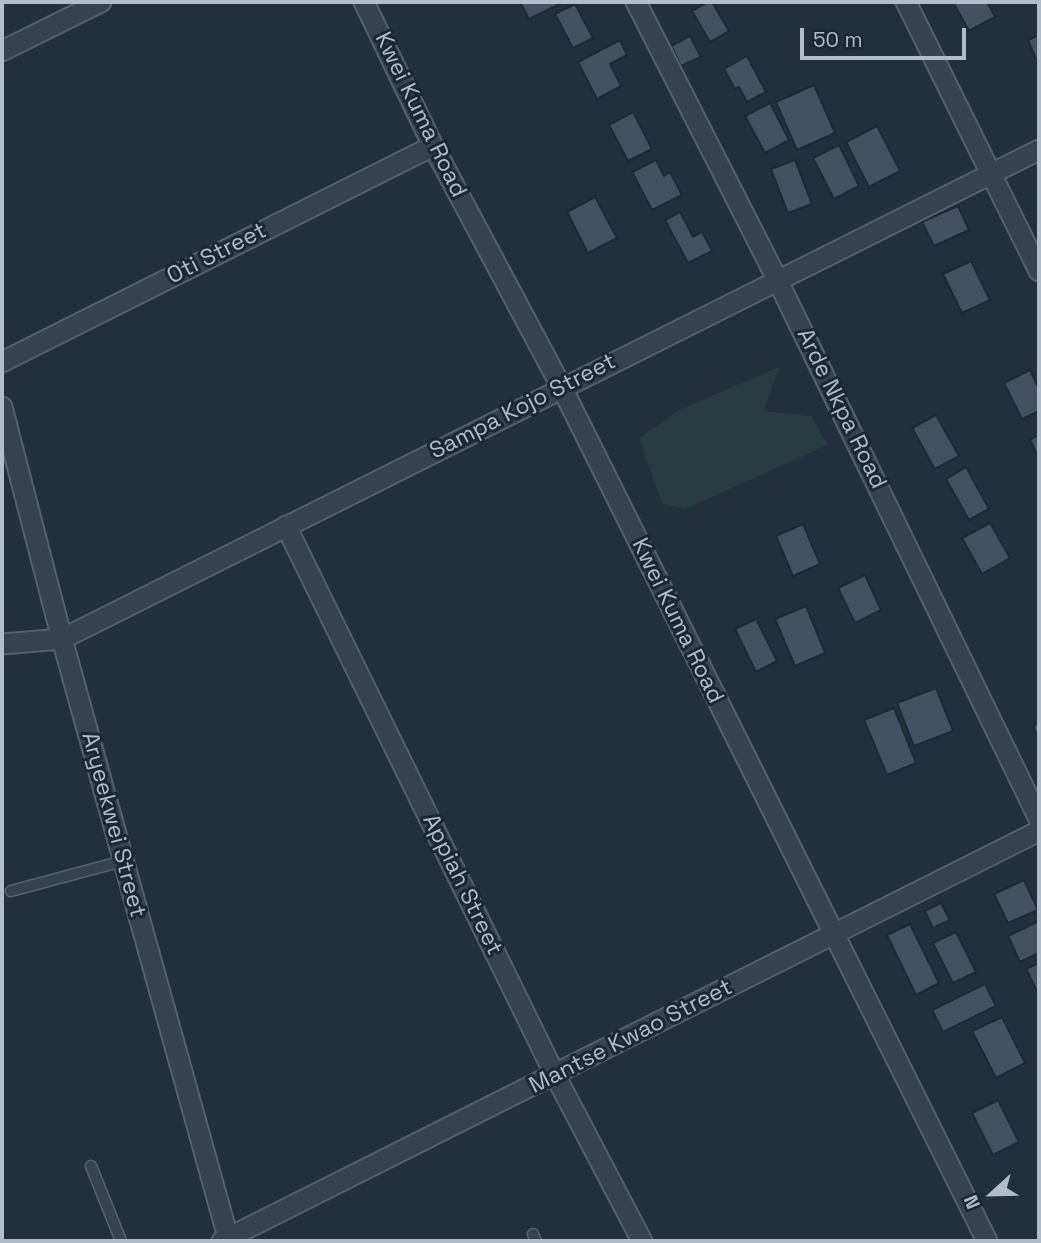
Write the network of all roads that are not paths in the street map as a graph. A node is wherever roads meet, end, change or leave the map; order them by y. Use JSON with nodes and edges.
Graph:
{"nodes":[{"id":1,"x":101,"y":2,"type":"edge"},
{"id":2,"x":364,"y":2,"type":"edge"},
{"id":3,"x":636,"y":2,"type":"edge"},
{"id":4,"x":906,"y":2,"type":"edge"},
{"id":5,"x":2,"y":51,"type":"edge"},
{"id":6,"x":433,"y":146,"type":"junction"},
{"id":7,"x":1039,"y":150,"type":"edge"},
{"id":8,"x":990,"y":174,"type":"junction"},
{"id":9,"x":1039,"y":271,"type":"edge"},
{"id":10,"x":777,"y":279,"type":"junction"},
{"id":11,"x":2,"y":362,"type":"edge"},
{"id":12,"x":562,"y":388,"type":"junction"},
{"id":13,"x":2,"y":407,"type":"edge"},
{"id":14,"x":286,"y":526,"type":"junction"},
{"id":15,"x":62,"y":639,"type":"junction"},
{"id":16,"x":2,"y":644,"type":"edge"},
{"id":17,"x":1039,"y":819,"type":"edge"},
{"id":18,"x":1039,"y":831,"type":"edge"},
{"id":19,"x":123,"y":861,"type":"junction"},
{"id":20,"x":11,"y":891,"type":"dead end"},
{"id":21,"x":832,"y":934,"type":"junction"},
{"id":22,"x":555,"y":1075,"type":"junction"},
{"id":23,"x":91,"y":1166,"type":"dead end"},
{"id":24,"x":226,"y":1240,"type":"edge"},
{"id":25,"x":121,"y":1241,"type":"edge"},
{"id":26,"x":642,"y":1241,"type":"edge"},
{"id":27,"x":987,"y":1241,"type":"edge"}],
"edges":[{"from":1,"to":5,"type":"street"},
{"from":2,"to":6,"type":"street","name":"Kwei Kuma Road"},
{"from":3,"to":10,"type":"street","name":"Arde Nkpa Road"},
{"from":4,"to":8,"type":"street"},
{"from":6,"to":11,"type":"street","name":"Oti Street"},
{"from":6,"to":12,"type":"street","name":"Kwei Kuma Road"},
{"from":7,"to":8,"type":"street","name":"Sampa Kojo Street"},
{"from":8,"to":9,"type":"street"},
{"from":8,"to":10,"type":"street","name":"Sampa Kojo Street"},
{"from":10,"to":12,"type":"street","name":"Sampa Kojo Street"},
{"from":10,"to":17,"type":"street","name":"Arde Nkpa Road"},
{"from":12,"to":14,"type":"street","name":"Sampa Kojo Street"},
{"from":12,"to":21,"type":"street","name":"Kwei Kuma Road"},
{"from":13,"to":15,"type":"street","name":"Aryeekwei Street"},
{"from":14,"to":15,"type":"street","name":"Sampa Kojo Street"},
{"from":14,"to":22,"type":"street","name":"Appiah Street"},
{"from":15,"to":16,"type":"street","name":"Sampa Kojo Street"},
{"from":15,"to":19,"type":"street","name":"Aryeekwei Street"},
{"from":18,"to":21,"type":"street","name":"Mantse Kwao Street"},
{"from":19,"to":20,"type":"lane"},
{"from":19,"to":24,"type":"street","name":"Aryeekwei Street"},
{"from":21,"to":22,"type":"street","name":"Mantse Kwao Street"},
{"from":21,"to":27,"type":"street","name":"Kwei Kuma Road"},
{"from":22,"to":24,"type":"street","name":"Mantse Kwao Street"},
{"from":22,"to":26,"type":"street","name":"Appiah Street"},
{"from":23,"to":25,"type":"lane"}]}
